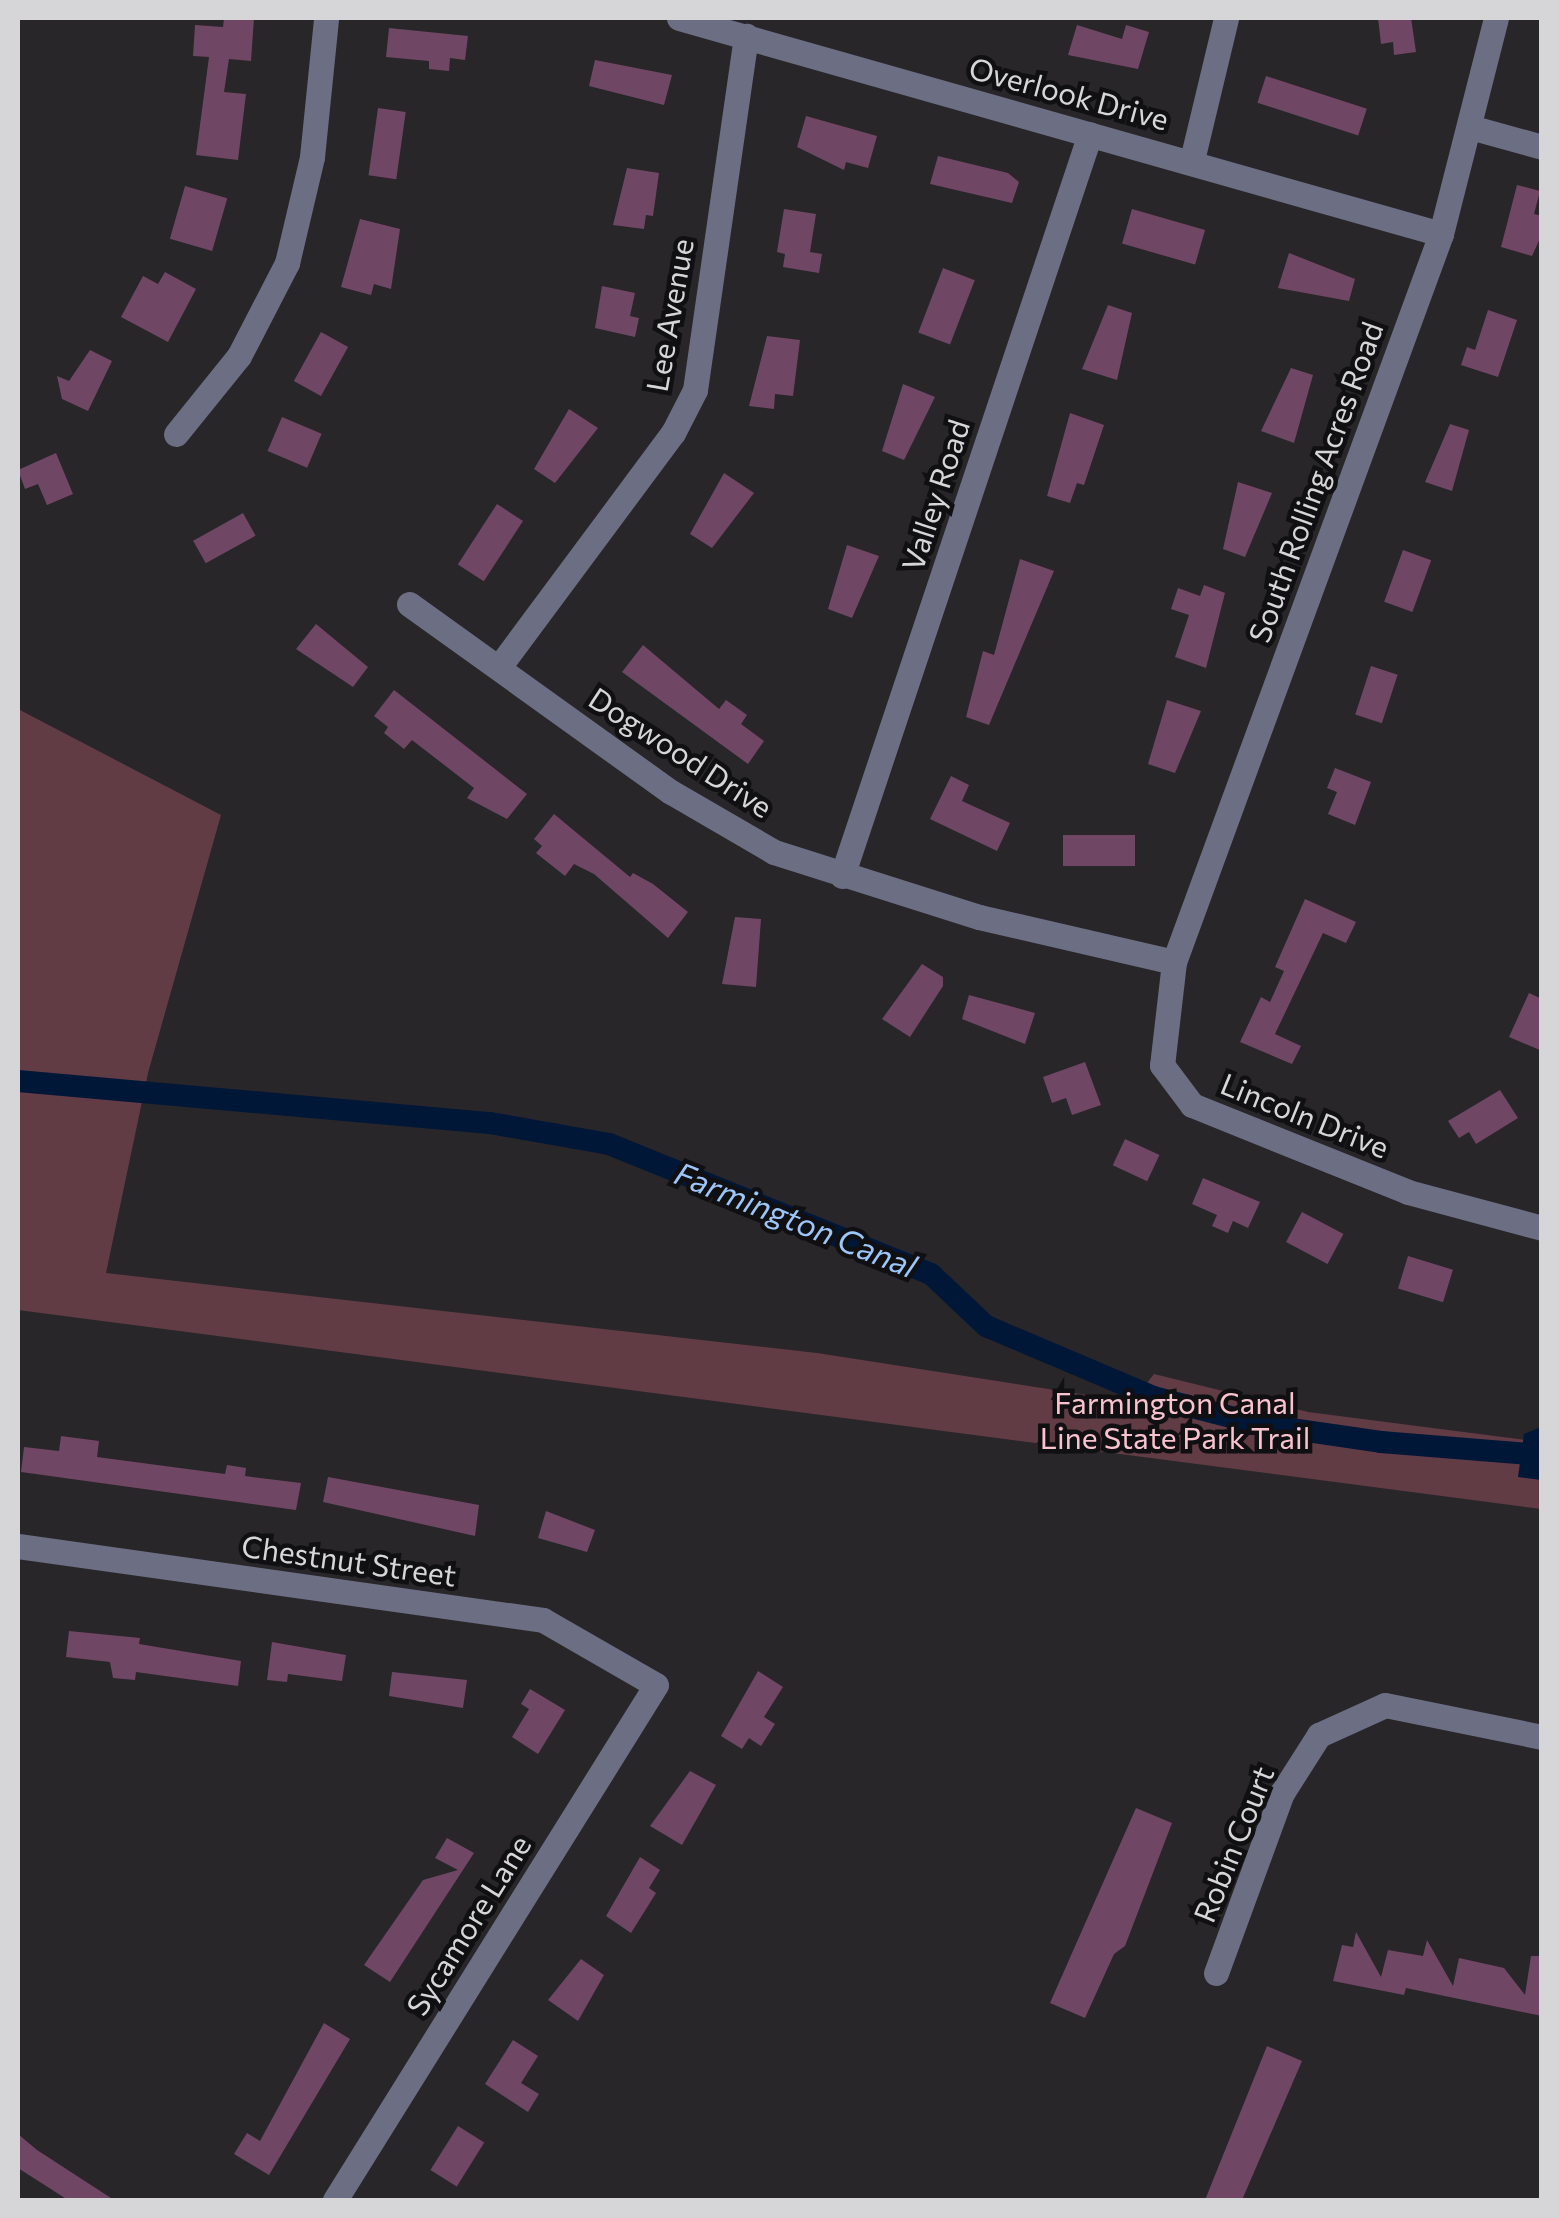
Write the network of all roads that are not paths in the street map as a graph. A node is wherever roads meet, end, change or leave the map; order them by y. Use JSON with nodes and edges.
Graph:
{"nodes":[{"id":1,"x":326,"y":18,"type":"edge"},
{"id":2,"x":679,"y":18,"type":"edge"},
{"id":3,"x":1226,"y":18,"type":"edge"},
{"id":4,"x":1496,"y":18,"type":"edge"},
{"id":5,"x":746,"y":36,"type":"junction"},
{"id":6,"x":1470,"y":128,"type":"junction"},
{"id":7,"x":1090,"y":134,"type":"junction"},
{"id":8,"x":1542,"y":147,"type":"edge"},
{"id":9,"x":1192,"y":160,"type":"junction"},
{"id":10,"x":1441,"y":234,"type":"junction"},
{"id":11,"x":176,"y":434,"type":"dead end"},
{"id":12,"x":410,"y":604,"type":"dead end"},
{"id":13,"x":499,"y":667,"type":"junction"},
{"id":14,"x":842,"y":876,"type":"junction"},
{"id":15,"x":1174,"y":962,"type":"junction"},
{"id":16,"x":1542,"y":1228,"type":"edge"},
{"id":17,"x":18,"y":1546,"type":"edge"},
{"id":18,"x":656,"y":1685,"type":"joint"},
{"id":19,"x":1542,"y":1738,"type":"edge"},
{"id":20,"x":1216,"y":1973,"type":"dead end"},
{"id":21,"x":336,"y":2200,"type":"edge"}],
"edges":[{"from":1,"to":11,"type":"street"},
{"from":2,"to":5,"type":"street","name":"Overlook Drive"},
{"from":3,"to":9,"type":"street"},
{"from":4,"to":6,"type":"street","name":"South Rolling Acres Road"},
{"from":5,"to":7,"type":"street","name":"Overlook Drive"},
{"from":5,"to":13,"type":"street","name":"Lee Avenue"},
{"from":6,"to":8,"type":"street"},
{"from":6,"to":10,"type":"street","name":"South Rolling Acres Road"},
{"from":7,"to":9,"type":"street","name":"Overlook Drive"},
{"from":7,"to":14,"type":"street","name":"Valley Road"},
{"from":9,"to":10,"type":"street","name":"Overlook Drive"},
{"from":10,"to":15,"type":"street","name":"South Rolling Acres Road"},
{"from":12,"to":13,"type":"street","name":"Dogwood Drive"},
{"from":13,"to":14,"type":"street","name":"Dogwood Drive"},
{"from":14,"to":15,"type":"street","name":"Dogwood Drive"},
{"from":15,"to":16,"type":"street","name":"Lincoln Drive"},
{"from":17,"to":18,"type":"street","name":"Chestnut Street"},
{"from":18,"to":21,"type":"street","name":"Sycamore Lane"},
{"from":19,"to":20,"type":"street","name":"Robin Court"}]}
